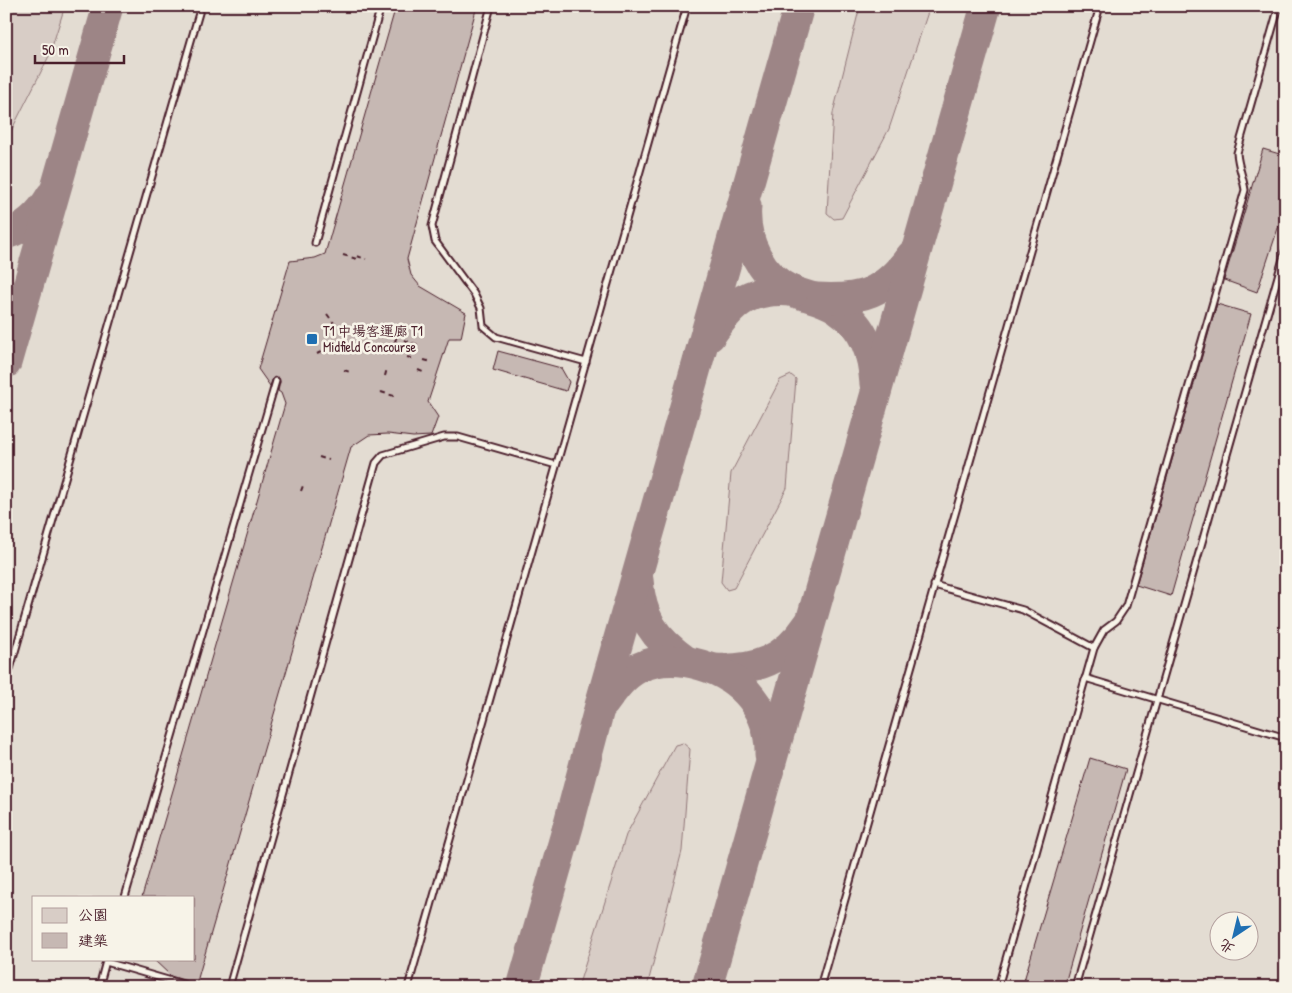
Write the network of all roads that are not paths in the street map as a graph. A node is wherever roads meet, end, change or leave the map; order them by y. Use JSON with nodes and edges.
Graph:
{"nodes":[{"id":1,"x":201,"y":6,"type":"edge"},
{"id":2,"x":381,"y":6,"type":"edge"},
{"id":3,"x":491,"y":6,"type":"edge"},
{"id":4,"x":687,"y":6,"type":"edge"},
{"id":5,"x":1100,"y":6,"type":"edge"},
{"id":6,"x":1279,"y":6,"type":"edge"},
{"id":7,"x":315,"y":243,"type":"dead end"},
{"id":8,"x":1286,"y":248,"type":"edge"},
{"id":9,"x":586,"y":362,"type":"junction"},
{"id":10,"x":276,"y":381,"type":"dead end"},
{"id":11,"x":556,"y":465,"type":"junction"},
{"id":12,"x":934,"y":585,"type":"junction"},
{"id":13,"x":1094,"y":648,"type":"junction"},
{"id":14,"x":1085,"y":678,"type":"junction"},
{"id":15,"x":6,"y":683,"type":"edge"},
{"id":16,"x":1157,"y":700,"type":"junction"},
{"id":17,"x":1286,"y":738,"type":"edge"},
{"id":18,"x":125,"y":896,"type":"edge"},
{"id":19,"x":106,"y":961,"type":"edge"},
{"id":20,"x":99,"y":987,"type":"edge"},
{"id":21,"x":192,"y":987,"type":"edge"},
{"id":22,"x":229,"y":987,"type":"edge"},
{"id":23,"x":408,"y":987,"type":"edge"},
{"id":24,"x":820,"y":987,"type":"edge"},
{"id":25,"x":998,"y":987,"type":"edge"},
{"id":26,"x":1075,"y":987,"type":"edge"}],
"edges":[{"from":1,"to":15,"type":"lane"},
{"from":2,"to":7,"type":"lane"},
{"from":3,"to":9,"type":"lane"},
{"from":4,"to":9,"type":"lane"},
{"from":5,"to":12,"type":"lane"},
{"from":6,"to":13,"type":"lane"},
{"from":8,"to":16,"type":"lane"},
{"from":9,"to":11,"type":"lane"},
{"from":10,"to":18,"type":"lane"},
{"from":11,"to":22,"type":"lane"},
{"from":11,"to":23,"type":"lane"},
{"from":12,"to":13,"type":"lane"},
{"from":12,"to":24,"type":"lane"},
{"from":13,"to":14,"type":"lane"},
{"from":14,"to":16,"type":"lane"},
{"from":14,"to":25,"type":"lane"},
{"from":16,"to":17,"type":"lane"},
{"from":16,"to":26,"type":"lane"},
{"from":19,"to":20,"type":"lane"},
{"from":19,"to":21,"type":"lane"}]}
